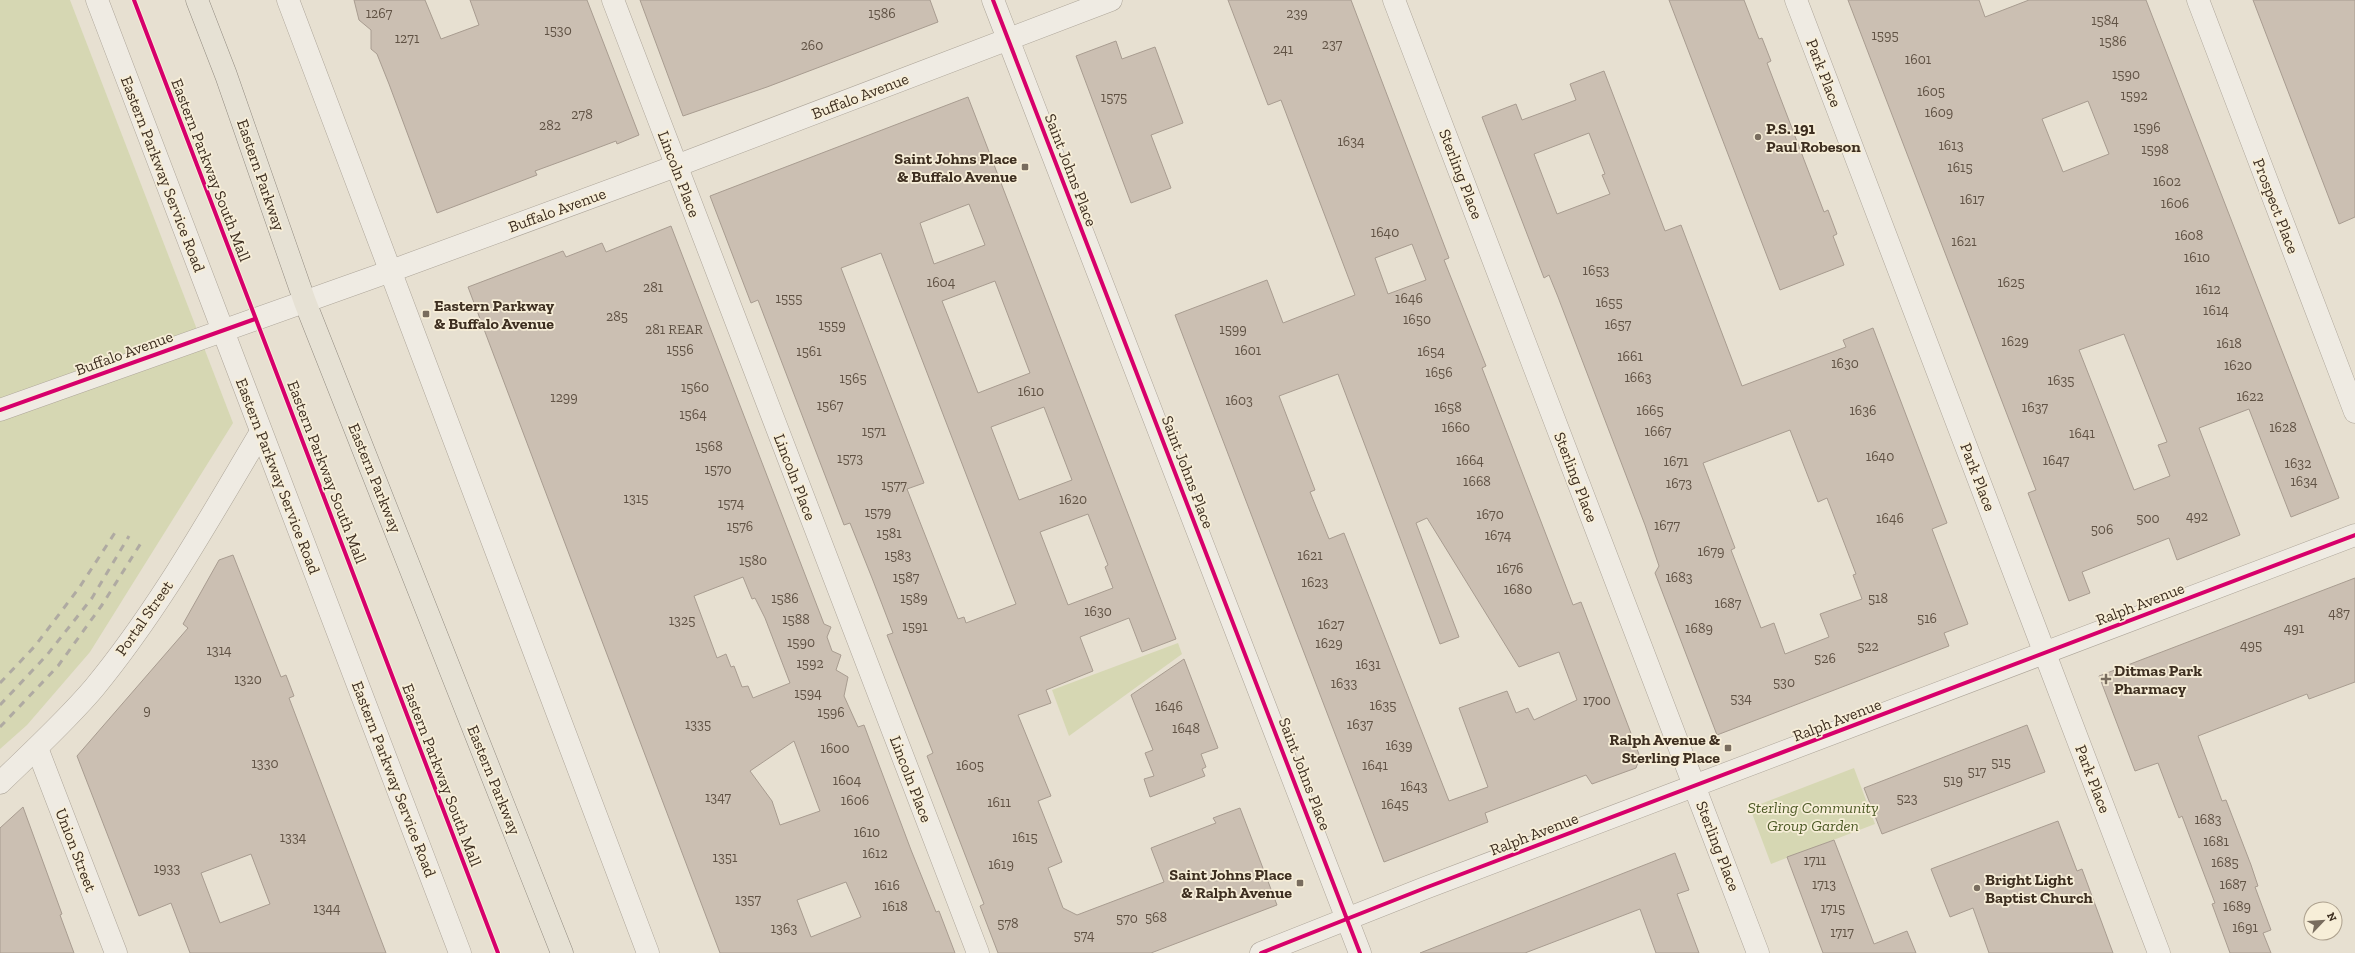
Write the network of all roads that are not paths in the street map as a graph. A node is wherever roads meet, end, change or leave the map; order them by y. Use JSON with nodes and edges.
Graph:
{"nodes":[{"id":1,"x":97,"y":0,"type":"edge"},
{"id":2,"x":197,"y":0,"type":"edge"},
{"id":3,"x":288,"y":0,"type":"edge"},
{"id":4,"x":613,"y":0,"type":"edge"},
{"id":5,"x":993,"y":0,"type":"edge"},
{"id":6,"x":1111,"y":0,"type":"edge"},
{"id":7,"x":1394,"y":0,"type":"edge"},
{"id":8,"x":1796,"y":0,"type":"edge"},
{"id":9,"x":2198,"y":0,"type":"edge"},
{"id":10,"x":1008,"y":39,"type":"junction"},
{"id":11,"x":676,"y":166,"type":"junction"},
{"id":12,"x":391,"y":271,"type":"junction"},
{"id":13,"x":305,"y":302,"type":"junction"},
{"id":14,"x":223,"y":331,"type":"junction"},
{"id":15,"x":0,"y":410,"type":"edge"},
{"id":16,"x":2355,"y":412,"type":"edge"},
{"id":17,"x":261,"y":432,"type":"junction"},
{"id":18,"x":2355,"y":535,"type":"edge"},
{"id":19,"x":2045,"y":653,"type":"junction"},
{"id":20,"x":37,"y":748,"type":"junction"},
{"id":21,"x":0,"y":782,"type":"edge"},
{"id":22,"x":1695,"y":787,"type":"junction"},
{"id":23,"x":1347,"y":919,"type":"junction"},
{"id":24,"x":116,"y":953,"type":"edge"},
{"id":25,"x":460,"y":953,"type":"edge"},
{"id":26,"x":562,"y":953,"type":"edge"},
{"id":27,"x":648,"y":953,"type":"edge"},
{"id":28,"x":978,"y":953,"type":"edge"},
{"id":29,"x":1261,"y":953,"type":"edge"},
{"id":30,"x":1360,"y":953,"type":"edge"},
{"id":31,"x":1758,"y":953,"type":"edge"},
{"id":32,"x":2159,"y":953,"type":"edge"}],
"edges":[{"from":1,"to":14,"type":"street","name":"Eastern Parkway Service Road"},
{"from":2,"to":13,"type":"main road","name":"Eastern Parkway"},
{"from":3,"to":12,"type":"street"},
{"from":4,"to":11,"type":"street","name":"Lincoln Place"},
{"from":5,"to":10,"type":"street","name":"Saint Johns Place"},
{"from":6,"to":10,"type":"street","name":"Buffalo Avenue"},
{"from":7,"to":22,"type":"street","name":"Sterling Place"},
{"from":8,"to":19,"type":"street","name":"Park Place"},
{"from":9,"to":16,"type":"street","name":"Prospect Place"},
{"from":10,"to":11,"type":"street","name":"Buffalo Avenue"},
{"from":10,"to":23,"type":"street","name":"Saint Johns Place"},
{"from":11,"to":12,"type":"street","name":"Buffalo Avenue"},
{"from":11,"to":28,"type":"street","name":"Lincoln Place"},
{"from":12,"to":13,"type":"street","name":"Buffalo Avenue"},
{"from":12,"to":27,"type":"street"},
{"from":13,"to":14,"type":"street","name":"Buffalo Avenue"},
{"from":13,"to":26,"type":"main road","name":"Eastern Parkway"},
{"from":14,"to":15,"type":"street","name":"Buffalo Avenue"},
{"from":14,"to":17,"type":"street","name":"Eastern Parkway Service Road"},
{"from":17,"to":20,"type":"street","name":"Portal Street"},
{"from":17,"to":25,"type":"street","name":"Eastern Parkway Service Road"},
{"from":18,"to":19,"type":"street","name":"Ralph Avenue"},
{"from":19,"to":22,"type":"street","name":"Ralph Avenue"},
{"from":19,"to":32,"type":"street","name":"Park Place"},
{"from":20,"to":21,"type":"street","name":"Portal Street"},
{"from":20,"to":24,"type":"street","name":"Union Street"},
{"from":22,"to":23,"type":"street","name":"Ralph Avenue"},
{"from":22,"to":31,"type":"street","name":"Sterling Place"},
{"from":23,"to":29,"type":"street","name":"Ralph Avenue"},
{"from":23,"to":30,"type":"street","name":"Saint Johns Place"}]}
